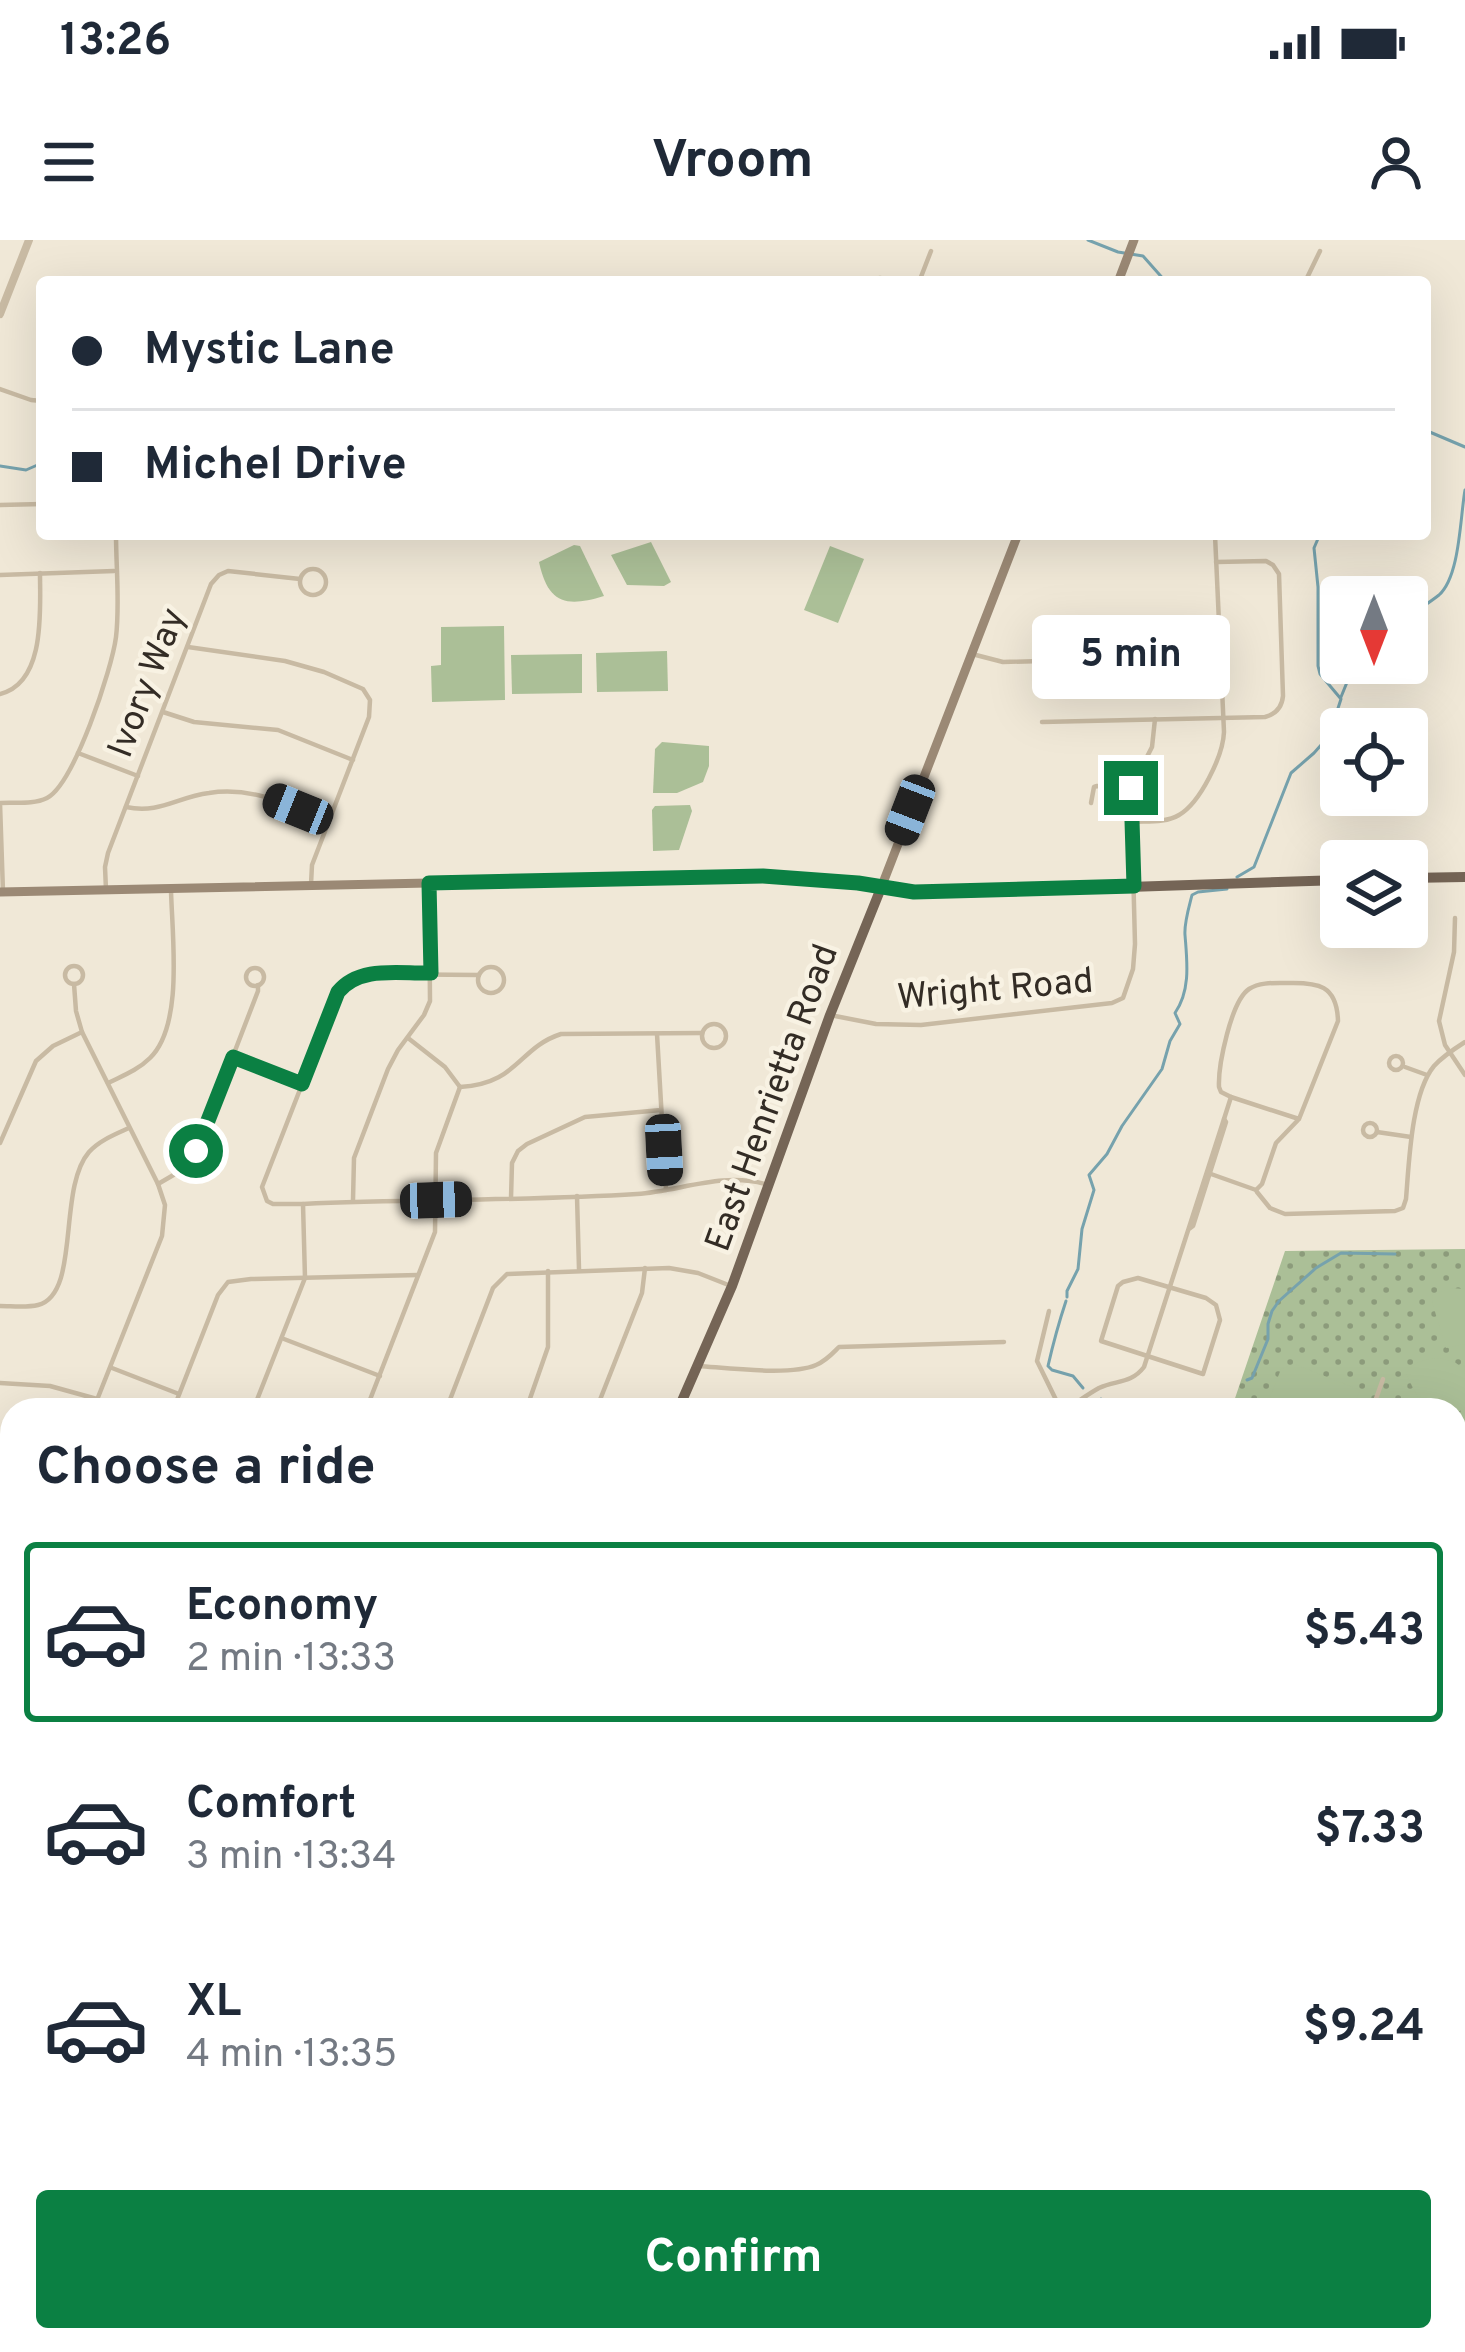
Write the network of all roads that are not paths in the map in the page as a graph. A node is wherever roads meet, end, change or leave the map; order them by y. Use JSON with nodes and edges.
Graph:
{"nodes":[{"id":1,"x":29,"y":240,"type":"edge"},
{"id":2,"x":931,"y":251,"type":"dead end"},
{"id":3,"x":1320,"y":251,"type":"dead end"},
{"id":4,"x":921,"y":276,"type":"edge"},
{"id":5,"x":1308,"y":276,"type":"edge"},
{"id":6,"x":0,"y":314,"type":"edge"},
{"id":7,"x":0,"y":389,"type":"edge"},
{"id":8,"x":36,"y":400,"type":"edge"},
{"id":9,"x":36,"y":504,"type":"edge"},
{"id":10,"x":0,"y":505,"type":"edge"},
{"id":11,"x":116,"y":540,"type":"edge"},
{"id":12,"x":1016,"y":540,"type":"edge"},
{"id":13,"x":1215,"y":540,"type":"edge"},
{"id":14,"x":1216,"y":562,"type":"junction"},
{"id":15,"x":116,"y":571,"type":"junction"},
{"id":16,"x":40,"y":573,"type":"junction"},
{"id":17,"x":0,"y":575,"type":"edge"},
{"id":18,"x":300,"y":579,"type":"junction"},
{"id":19,"x":188,"y":647,"type":"junction"},
{"id":20,"x":971,"y":654,"type":"junction"},
{"id":21,"x":1220,"y":656,"type":"junction"},
{"id":22,"x":0,"y":694,"type":"edge"},
{"id":23,"x":163,"y":712,"type":"junction"},
{"id":24,"x":1223,"y":718,"type":"junction"},
{"id":25,"x":1155,"y":719,"type":"junction"},
{"id":26,"x":1042,"y":722,"type":"dead end"},
{"id":27,"x":78,"y":753,"type":"junction"},
{"id":28,"x":353,"y":760,"type":"junction"},
{"id":29,"x":138,"y":776,"type":"junction"},
{"id":30,"x":1131,"y":788,"type":"junction"},
{"id":31,"x":0,"y":802,"type":"edge"},
{"id":32,"x":1091,"y":803,"type":"dead end"},
{"id":33,"x":126,"y":807,"type":"junction"},
{"id":34,"x":329,"y":822,"type":"junction"},
{"id":35,"x":1132,"y":822,"type":"junction"},
{"id":36,"x":1465,"y":877,"type":"edge"},
{"id":37,"x":1428,"y":878,"type":"edge"},
{"id":38,"x":1320,"y":881,"type":"edge"},
{"id":39,"x":429,"y":883,"type":"junction"},
{"id":40,"x":310,"y":886,"type":"junction"},
{"id":41,"x":1134,"y":886,"type":"junction"},
{"id":42,"x":881,"y":888,"type":"junction"},
{"id":43,"x":171,"y":889,"type":"junction"},
{"id":44,"x":106,"y":890,"type":"junction"},
{"id":45,"x":2,"y":892,"type":"edge"},
{"id":46,"x":1455,"y":918,"type":"dead end"},
{"id":47,"x":431,"y":973,"type":"junction"},
{"id":48,"x":479,"y":975,"type":"junction"},
{"id":49,"x":74,"y":984,"type":"dead end"},
{"id":50,"x":258,"y":986,"type":"dead end"},
{"id":51,"x":830,"y":1016,"type":"junction"},
{"id":52,"x":82,"y":1032,"type":"junction"},
{"id":53,"x":657,"y":1032,"type":"junction"},
{"id":54,"x":702,"y":1033,"type":"junction"},
{"id":55,"x":408,"y":1037,"type":"junction"},
{"id":56,"x":1465,"y":1042,"type":"edge"},
{"id":57,"x":1449,"y":1053,"type":"junction"},
{"id":58,"x":233,"y":1057,"type":"junction"},
{"id":59,"x":1402,"y":1066,"type":"dead end"},
{"id":60,"x":1465,"y":1075,"type":"edge"},
{"id":61,"x":1427,"y":1076,"type":"junction"},
{"id":62,"x":108,"y":1083,"type":"junction"},
{"id":63,"x":302,"y":1084,"type":"junction"},
{"id":64,"x":460,"y":1087,"type":"junction"},
{"id":65,"x":1231,"y":1097,"type":"junction"},
{"id":66,"x":661,"y":1109,"type":"junction"},
{"id":67,"x":1224,"y":1119,"type":"junction"},
{"id":68,"x":1299,"y":1119,"type":"junction"},
{"id":69,"x":130,"y":1128,"type":"junction"},
{"id":70,"x":1377,"y":1132,"type":"dead end"},
{"id":71,"x":1411,"y":1137,"type":"junction"},
{"id":72,"x":0,"y":1143,"type":"edge"},
{"id":73,"x":1210,"y":1173,"type":"junction"},
{"id":74,"x":158,"y":1184,"type":"junction"},
{"id":75,"x":771,"y":1186,"type":"junction"},
{"id":76,"x":666,"y":1190,"type":"junction"},
{"id":77,"x":1256,"y":1190,"type":"junction"},
{"id":78,"x":577,"y":1196,"type":"junction"},
{"id":79,"x":511,"y":1198,"type":"junction"},
{"id":80,"x":436,"y":1200,"type":"junction"},
{"id":81,"x":353,"y":1202,"type":"junction"},
{"id":82,"x":304,"y":1204,"type":"junction"},
{"id":83,"x":1189,"y":1229,"type":"junction"},
{"id":84,"x":645,"y":1268,"type":"junction"},
{"id":85,"x":579,"y":1270,"type":"junction"},
{"id":86,"x":548,"y":1271,"type":"junction"},
{"id":87,"x":419,"y":1275,"type":"junction"},
{"id":88,"x":305,"y":1278,"type":"junction"},
{"id":89,"x":732,"y":1286,"type":"junction"},
{"id":90,"x":1171,"y":1286,"type":"junction"},
{"id":91,"x":0,"y":1306,"type":"edge"},
{"id":92,"x":1049,"y":1311,"type":"dead end"},
{"id":93,"x":282,"y":1338,"type":"junction"},
{"id":94,"x":1004,"y":1342,"type":"dead end"},
{"id":95,"x":1148,"y":1357,"type":"junction"},
{"id":96,"x":698,"y":1366,"type":"junction"},
{"id":97,"x":110,"y":1367,"type":"junction"},
{"id":98,"x":380,"y":1376,"type":"junction"},
{"id":99,"x":1384,"y":1378,"type":"dead end"},
{"id":100,"x":0,"y":1382,"type":"edge"},
{"id":101,"x":179,"y":1394,"type":"junction"},
{"id":102,"x":93,"y":1398,"type":"edge"},
{"id":103,"x":97,"y":1398,"type":"edge"},
{"id":104,"x":178,"y":1398,"type":"edge"},
{"id":105,"x":258,"y":1398,"type":"edge"},
{"id":106,"x":371,"y":1398,"type":"edge"},
{"id":107,"x":451,"y":1398,"type":"edge"},
{"id":108,"x":530,"y":1398,"type":"edge"},
{"id":109,"x":601,"y":1398,"type":"edge"},
{"id":110,"x":683,"y":1398,"type":"edge"},
{"id":111,"x":1057,"y":1398,"type":"edge"},
{"id":112,"x":1083,"y":1398,"type":"edge"},
{"id":113,"x":1376,"y":1398,"type":"edge"}],
"edges":[{"from":1,"to":6,"type":"street"},
{"from":2,"to":4,"type":"street"},
{"from":3,"to":5,"type":"street"},
{"from":7,"to":8,"type":"street"},
{"from":9,"to":10,"type":"street"},
{"from":11,"to":15,"type":"street"},
{"from":12,"to":20,"type":"main road","name":"East Henrietta Road"},
{"from":13,"to":14,"type":"street"},
{"from":14,"to":21,"type":"street"},
{"from":14,"to":24,"type":"street"},
{"from":15,"to":16,"type":"street"},
{"from":15,"to":27,"type":"street"},
{"from":16,"to":17,"type":"street"},
{"from":16,"to":22,"type":"street"},
{"from":18,"to":18,"type":"street"},
{"from":18,"to":19,"type":"street","name":"Ivory Way"},
{"from":19,"to":23,"type":"street","name":"Ivory Way"},
{"from":19,"to":28,"type":"street"},
{"from":20,"to":21,"type":"street"},
{"from":20,"to":42,"type":"main road","name":"East Henrietta Road"},
{"from":21,"to":24,"type":"street"},
{"from":23,"to":28,"type":"street"},
{"from":23,"to":29,"type":"street","name":"Ivory Way"},
{"from":24,"to":25,"type":"street"},
{"from":24,"to":35,"type":"street"},
{"from":25,"to":26,"type":"street"},
{"from":25,"to":30,"type":"street"},
{"from":27,"to":29,"type":"street"},
{"from":27,"to":31,"type":"street"},
{"from":28,"to":34,"type":"street"},
{"from":29,"to":33,"type":"street","name":"Ivory Way"},
{"from":30,"to":32,"type":"street"},
{"from":30,"to":35,"type":"street"},
{"from":31,"to":45,"type":"street"},
{"from":33,"to":34,"type":"street"},
{"from":33,"to":44,"type":"street","name":"Ivory Way"},
{"from":34,"to":40,"type":"street"},
{"from":35,"to":41,"type":"street"},
{"from":36,"to":37,"type":"main road"},
{"from":38,"to":41,"type":"main road"},
{"from":39,"to":40,"type":"main road"},
{"from":39,"to":42,"type":"main road"},
{"from":39,"to":47,"type":"street"},
{"from":40,"to":43,"type":"main road"},
{"from":41,"to":42,"type":"main road"},
{"from":41,"to":51,"type":"street","name":"Wright Road"},
{"from":42,"to":51,"type":"main road","name":"East Henrietta Road"},
{"from":43,"to":44,"type":"main road"},
{"from":43,"to":62,"type":"street"},
{"from":44,"to":45,"type":"main road"},
{"from":46,"to":57,"type":"street"},
{"from":47,"to":48,"type":"street"},
{"from":47,"to":55,"type":"street"},
{"from":47,"to":63,"type":"street"},
{"from":48,"to":48,"type":"street"},
{"from":49,"to":52,"type":"street"},
{"from":50,"to":58,"type":"street"},
{"from":51,"to":75,"type":"main road","name":"East Henrietta Road"},
{"from":52,"to":62,"type":"street"},
{"from":52,"to":72,"type":"street"},
{"from":53,"to":54,"type":"street"},
{"from":53,"to":64,"type":"street"},
{"from":53,"to":66,"type":"street"},
{"from":54,"to":54,"type":"street"},
{"from":55,"to":64,"type":"street"},
{"from":55,"to":81,"type":"street"},
{"from":56,"to":57,"type":"street"},
{"from":57,"to":60,"type":"street"},
{"from":57,"to":61,"type":"street"},
{"from":58,"to":63,"type":"street"},
{"from":58,"to":74,"type":"street"},
{"from":59,"to":61,"type":"street"},
{"from":61,"to":71,"type":"street"},
{"from":62,"to":69,"type":"street"},
{"from":63,"to":82,"type":"street"},
{"from":64,"to":80,"type":"street"},
{"from":65,"to":67,"type":"street"},
{"from":65,"to":68,"type":"street"},
{"from":65,"to":68,"type":"street"},
{"from":66,"to":76,"type":"street"},
{"from":66,"to":79,"type":"street"},
{"from":67,"to":73,"type":"street"},
{"from":67,"to":83,"type":"street"},
{"from":68,"to":77,"type":"street"},
{"from":69,"to":74,"type":"street"},
{"from":69,"to":91,"type":"street"},
{"from":70,"to":71,"type":"street"},
{"from":71,"to":77,"type":"street"},
{"from":73,"to":77,"type":"street"},
{"from":73,"to":83,"type":"street"},
{"from":74,"to":97,"type":"street"},
{"from":75,"to":76,"type":"street"},
{"from":75,"to":89,"type":"main road","name":"East Henrietta Road"},
{"from":76,"to":78,"type":"street"},
{"from":78,"to":79,"type":"street"},
{"from":78,"to":85,"type":"street"},
{"from":79,"to":80,"type":"street"},
{"from":80,"to":81,"type":"street"},
{"from":80,"to":87,"type":"street"},
{"from":81,"to":82,"type":"street"},
{"from":82,"to":88,"type":"street"},
{"from":83,"to":90,"type":"street"},
{"from":84,"to":85,"type":"street"},
{"from":84,"to":89,"type":"street"},
{"from":84,"to":109,"type":"street"},
{"from":85,"to":86,"type":"street"},
{"from":86,"to":107,"type":"street"},
{"from":86,"to":108,"type":"street"},
{"from":87,"to":88,"type":"street"},
{"from":87,"to":98,"type":"street"},
{"from":88,"to":93,"type":"street"},
{"from":88,"to":101,"type":"street"},
{"from":89,"to":96,"type":"main road","name":"East Henrietta Road"},
{"from":90,"to":95,"type":"street"},
{"from":90,"to":95,"type":"street"},
{"from":90,"to":95,"type":"street"},
{"from":92,"to":111,"type":"street"},
{"from":93,"to":98,"type":"street"},
{"from":93,"to":105,"type":"street"},
{"from":94,"to":96,"type":"street"},
{"from":95,"to":112,"type":"street"},
{"from":96,"to":110,"type":"main road","name":"East Henrietta Road"},
{"from":97,"to":101,"type":"street"},
{"from":97,"to":103,"type":"street"},
{"from":98,"to":106,"type":"street"},
{"from":99,"to":113,"type":"street"},
{"from":100,"to":102,"type":"street"},
{"from":101,"to":104,"type":"street"}]}
